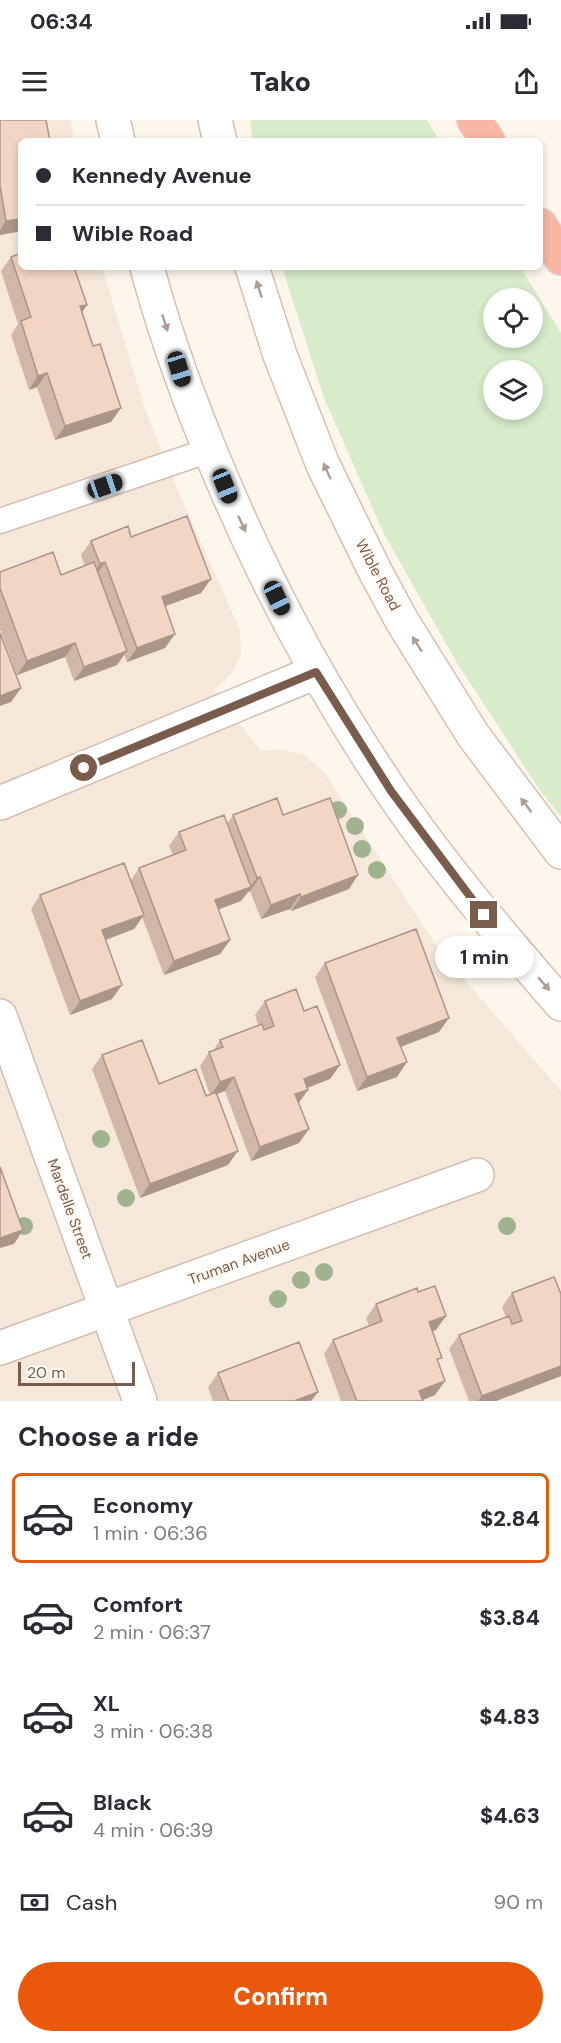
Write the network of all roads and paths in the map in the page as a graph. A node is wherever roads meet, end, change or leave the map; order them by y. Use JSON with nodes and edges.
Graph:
{"nodes":[{"id":1,"x":113,"y":120,"type":"edge"},
{"id":2,"x":215,"y":120,"type":"edge"},
{"id":3,"x":474,"y":120,"type":"edge"},
{"id":4,"x":117,"y":138,"type":"edge"},
{"id":5,"x":219,"y":138,"type":"edge"},
{"id":6,"x":486,"y":138,"type":"edge"},
{"id":7,"x":543,"y":230,"type":"edge"},
{"id":8,"x":561,"y":258,"type":"edge"},
{"id":9,"x":148,"y":270,"type":"edge"},
{"id":10,"x":253,"y":270,"type":"edge"},
{"id":11,"x":210,"y":450,"type":"junction"},
{"id":12,"x":0,"y":521,"type":"edge"},
{"id":13,"x":316,"y":672,"type":"junction"},
{"id":14,"x":0,"y":803,"type":"edge"},
{"id":15,"x":561,"y":852,"type":"edge"},
{"id":16,"x":561,"y":1004,"type":"edge"},
{"id":17,"x":0,"y":1016,"type":"edge"},
{"id":18,"x":477,"y":1175,"type":"dead end"},
{"id":19,"x":107,"y":1310,"type":"junction"},
{"id":20,"x":0,"y":1348,"type":"edge"},
{"id":21,"x":140,"y":1401,"type":"edge"}],
"edges":[{"from":1,"to":4,"type":"street"},
{"from":2,"to":5,"type":"street"},
{"from":3,"to":6,"type":"highway"},
{"from":7,"to":8,"type":"highway"},
{"from":9,"to":11,"type":"street","one_way":true},
{"from":15,"to":10,"type":"street","name":"Wible Road","one_way":true},
{"from":11,"to":12,"type":"lane"},
{"from":11,"to":13,"type":"street","one_way":true},
{"from":13,"to":14,"type":"street"},
{"from":13,"to":16,"type":"street","one_way":true},
{"from":17,"to":19,"type":"street","name":"Mardelle Street"},
{"from":18,"to":19,"type":"street","name":"Truman Avenue"},
{"from":19,"to":20,"type":"street","name":"Truman Avenue"},
{"from":19,"to":21,"type":"street","name":"Mardelle Street"}]}
